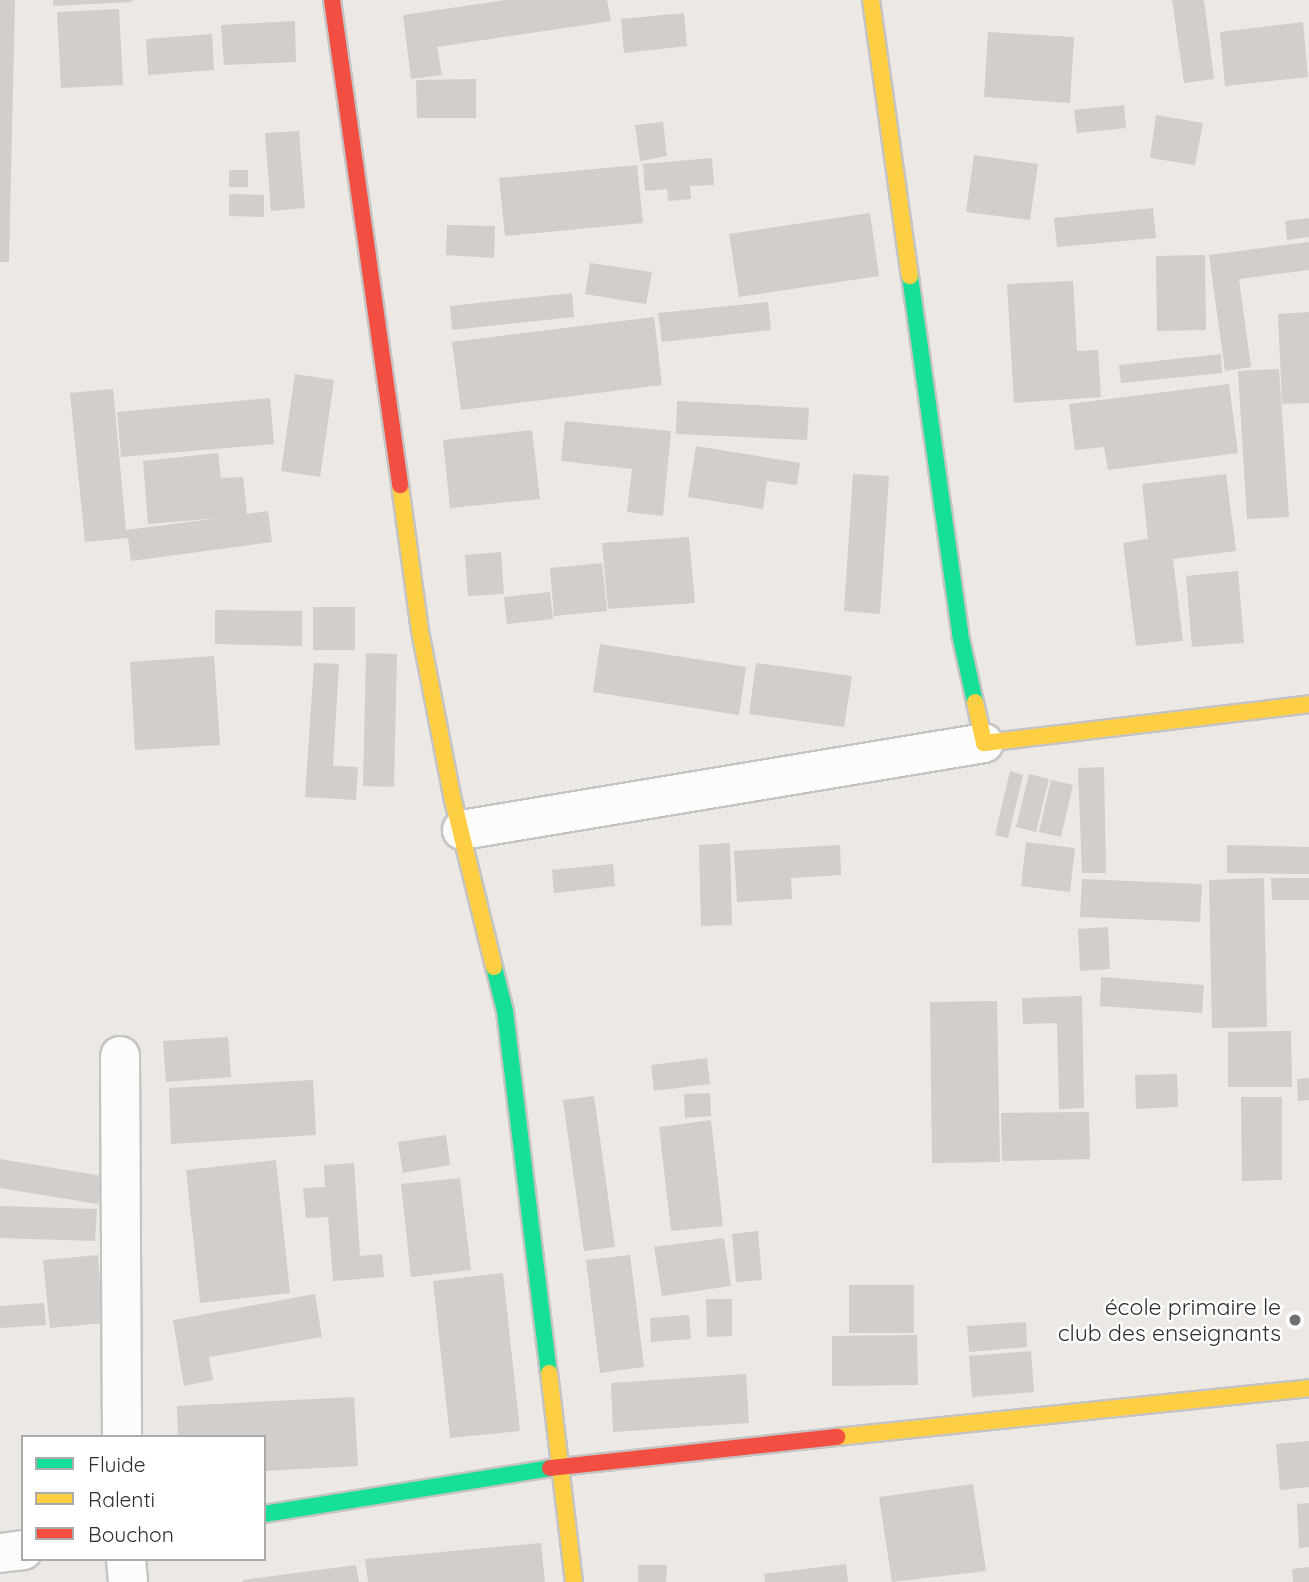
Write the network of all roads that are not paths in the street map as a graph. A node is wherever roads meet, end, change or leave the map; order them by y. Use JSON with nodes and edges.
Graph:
{"nodes":[{"id":1,"x":332,"y":0,"type":"edge"},
{"id":2,"x":871,"y":0,"type":"edge"},
{"id":3,"x":1309,"y":704,"type":"edge"},
{"id":4,"x":984,"y":743,"type":"junction"},
{"id":5,"x":462,"y":830,"type":"junction"},
{"id":6,"x":120,"y":1056,"type":"dead end"},
{"id":7,"x":1309,"y":1388,"type":"edge"},
{"id":8,"x":122,"y":1435,"type":"edge"},
{"id":9,"x":560,"y":1466,"type":"junction"},
{"id":10,"x":266,"y":1514,"type":"edge"},
{"id":11,"x":21,"y":1550,"type":"edge"},
{"id":12,"x":0,"y":1553,"type":"edge"},
{"id":13,"x":126,"y":1561,"type":"edge"},
{"id":14,"x":128,"y":1582,"type":"edge"},
{"id":15,"x":574,"y":1582,"type":"edge"}],
"edges":[{"from":1,"to":5,"type":"street"},
{"from":2,"to":4,"type":"street"},
{"from":3,"to":4,"type":"street"},
{"from":4,"to":5,"type":"street"},
{"from":5,"to":9,"type":"street"},
{"from":6,"to":8,"type":"street"},
{"from":7,"to":9,"type":"street"},
{"from":9,"to":10,"type":"street"},
{"from":9,"to":15,"type":"street"},
{"from":11,"to":12,"type":"street"},
{"from":13,"to":14,"type":"street"}]}
